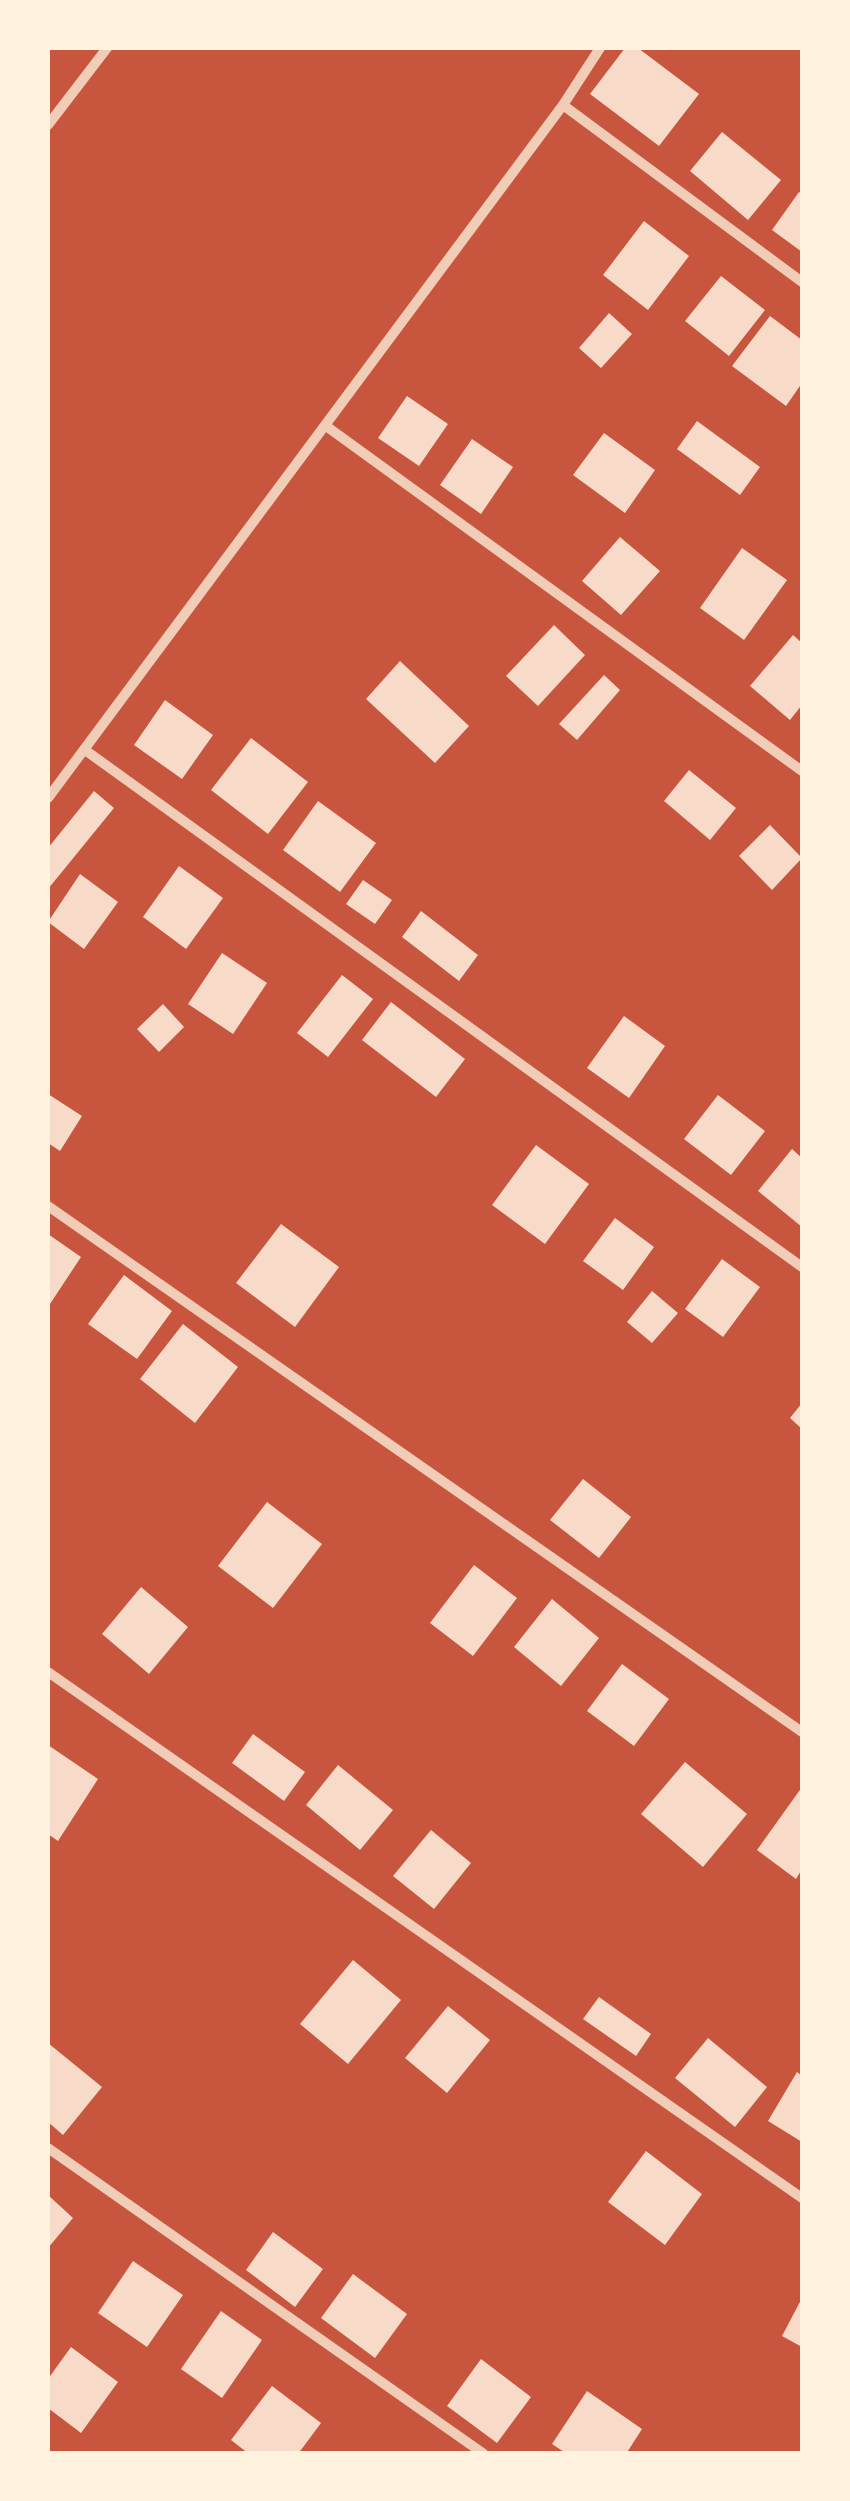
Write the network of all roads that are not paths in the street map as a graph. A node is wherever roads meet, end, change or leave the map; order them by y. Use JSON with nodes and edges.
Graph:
{"nodes":[{"id":1,"x":107,"y":48,"type":"edge"},
{"id":2,"x":600,"y":48,"type":"edge"},
{"id":3,"x":563,"y":105,"type":"junction"},
{"id":4,"x":48,"y":126,"type":"edge"},
{"id":5,"x":802,"y":282,"type":"edge"},
{"id":6,"x":326,"y":426,"type":"junction"},
{"id":7,"x":85,"y":750,"type":"junction"},
{"id":8,"x":802,"y":771,"type":"edge"},
{"id":9,"x":48,"y":798,"type":"edge"},
{"id":10,"x":48,"y":1206,"type":"edge"},
{"id":11,"x":802,"y":1266,"type":"edge"},
{"id":12,"x":48,"y":1672,"type":"edge"},
{"id":13,"x":802,"y":1732,"type":"edge"},
{"id":14,"x":48,"y":2148,"type":"edge"},
{"id":15,"x":802,"y":2198,"type":"edge"},
{"id":16,"x":484,"y":2454,"type":"edge"}],
"edges":[{"from":1,"to":4,"type":"street"},
{"from":2,"to":3,"type":"street"},
{"from":3,"to":5,"type":"street"},
{"from":3,"to":6,"type":"street"},
{"from":6,"to":7,"type":"street"},
{"from":6,"to":8,"type":"street"},
{"from":7,"to":9,"type":"street"},
{"from":7,"to":11,"type":"street"},
{"from":10,"to":13,"type":"street"},
{"from":12,"to":15,"type":"street"},
{"from":14,"to":16,"type":"street"}]}
